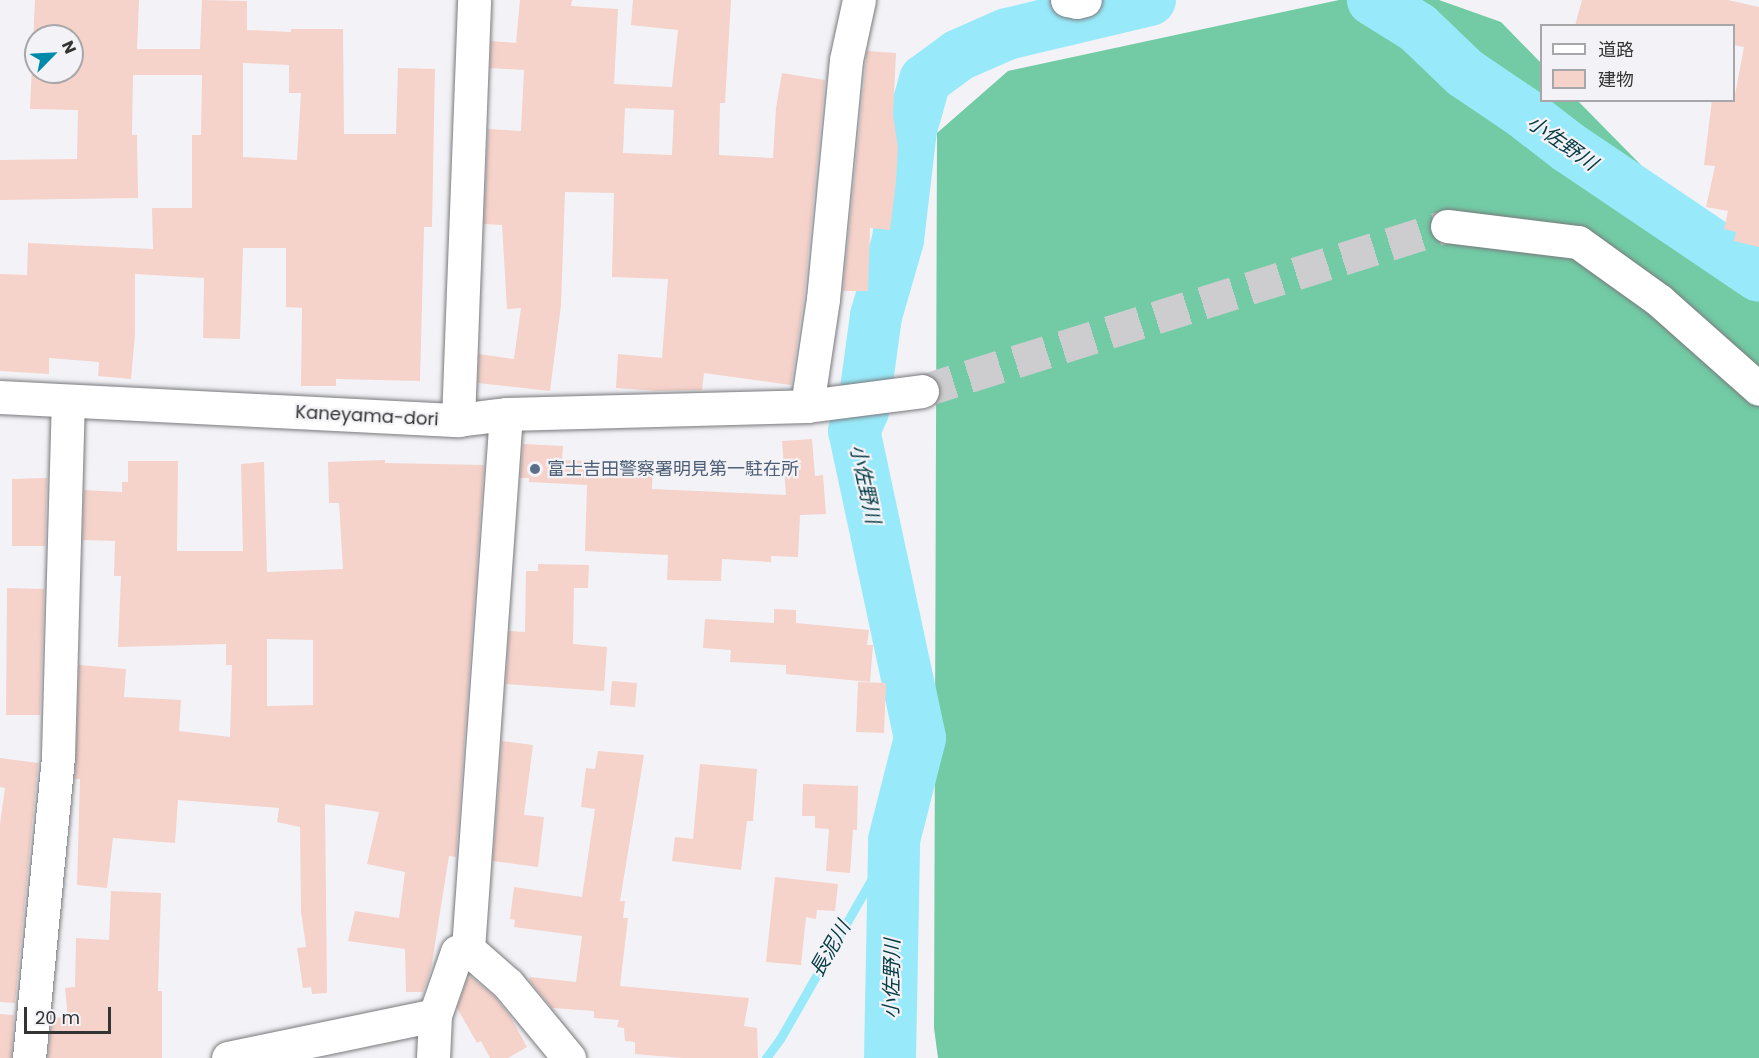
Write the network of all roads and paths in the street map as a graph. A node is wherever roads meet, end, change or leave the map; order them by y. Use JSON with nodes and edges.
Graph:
{"nodes":[{"id":1,"x":474,"y":0,"type":"edge"},
{"id":2,"x":859,"y":0,"type":"edge"},
{"id":3,"x":1066,"y":0,"type":"edge"},
{"id":4,"x":1085,"y":0,"type":"edge"},
{"id":5,"x":1447,"y":226,"type":"tunnel mouth"},
{"id":6,"x":1759,"y":389,"type":"edge"},
{"id":7,"x":922,"y":391,"type":"tunnel mouth"},
{"id":8,"x":0,"y":397,"type":"edge"},
{"id":9,"x":68,"y":403,"type":"junction"},
{"id":10,"x":807,"y":406,"type":"junction"},
{"id":11,"x":506,"y":414,"type":"junction"},
{"id":12,"x":458,"y":420,"type":"junction"},
{"id":13,"x":468,"y":949,"type":"junction"},
{"id":14,"x":435,"y":1014,"type":"junction"},
{"id":15,"x":29,"y":1058,"type":"edge"},
{"id":16,"x":228,"y":1058,"type":"edge"},
{"id":17,"x":433,"y":1058,"type":"edge"},
{"id":18,"x":569,"y":1058,"type":"edge"}],
"edges":[{"from":1,"to":12,"type":"street","name":"Kaneyama-dori"},
{"from":2,"to":10,"type":"street"},
{"from":3,"to":4,"type":"street"},
{"from":5,"to":6,"type":"street"},
{"from":7,"to":10,"type":"street"},
{"from":8,"to":9,"type":"street","name":"Kaneyama-dori"},
{"from":9,"to":12,"type":"street","name":"Kaneyama-dori"},
{"from":9,"to":15,"type":"street"},
{"from":10,"to":11,"type":"street"},
{"from":11,"to":12,"type":"street"},
{"from":11,"to":13,"type":"street"},
{"from":13,"to":14,"type":"street"},
{"from":13,"to":18,"type":"street"},
{"from":14,"to":16,"type":"street"},
{"from":14,"to":17,"type":"street"}]}
